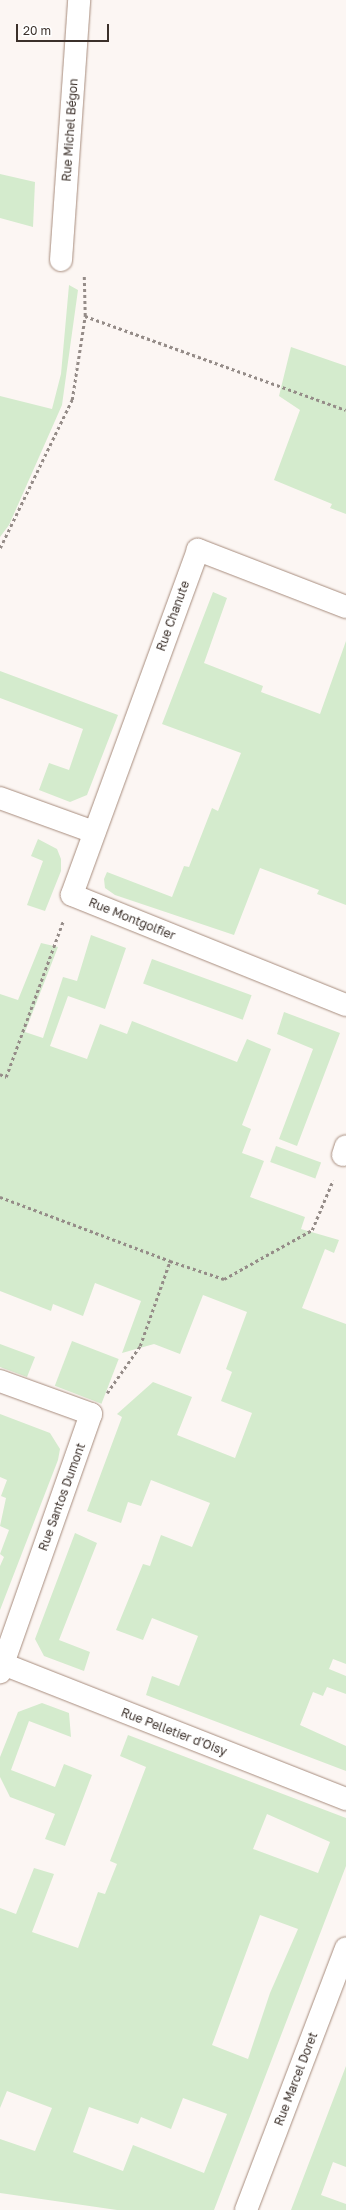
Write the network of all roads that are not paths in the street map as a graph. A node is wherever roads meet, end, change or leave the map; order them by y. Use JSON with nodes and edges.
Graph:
{"nodes":[{"id":1,"x":79,"y":0,"type":"edge"},
{"id":2,"x":61,"y":260,"type":"dead end"},
{"id":3,"x":346,"y":607,"type":"edge"},
{"id":4,"x":0,"y":798,"type":"edge"},
{"id":5,"x":94,"y":832,"type":"junction"},
{"id":6,"x":346,"y":1005,"type":"edge"},
{"id":7,"x":0,"y":1381,"type":"edge"},
{"id":8,"x":1,"y":1668,"type":"edge"},
{"id":9,"x":346,"y":1799,"type":"edge"},
{"id":10,"x":346,"y":1948,"type":"edge"},
{"id":11,"x":246,"y":2210,"type":"edge"}],
"edges":[{"from":1,"to":2,"type":"street","name":"Rue Michel Bégon"},
{"from":3,"to":5,"type":"street","name":"Rue Chanute"},
{"from":4,"to":5,"type":"street"},
{"from":5,"to":6,"type":"street","name":"Rue Montgolfier"},
{"from":7,"to":8,"type":"street","name":"Rue Santos Dumont"},
{"from":8,"to":9,"type":"street","name":"Rue Pelletier d'Oisy"},
{"from":10,"to":11,"type":"street","name":"Rue Marcel Doret"}]}
